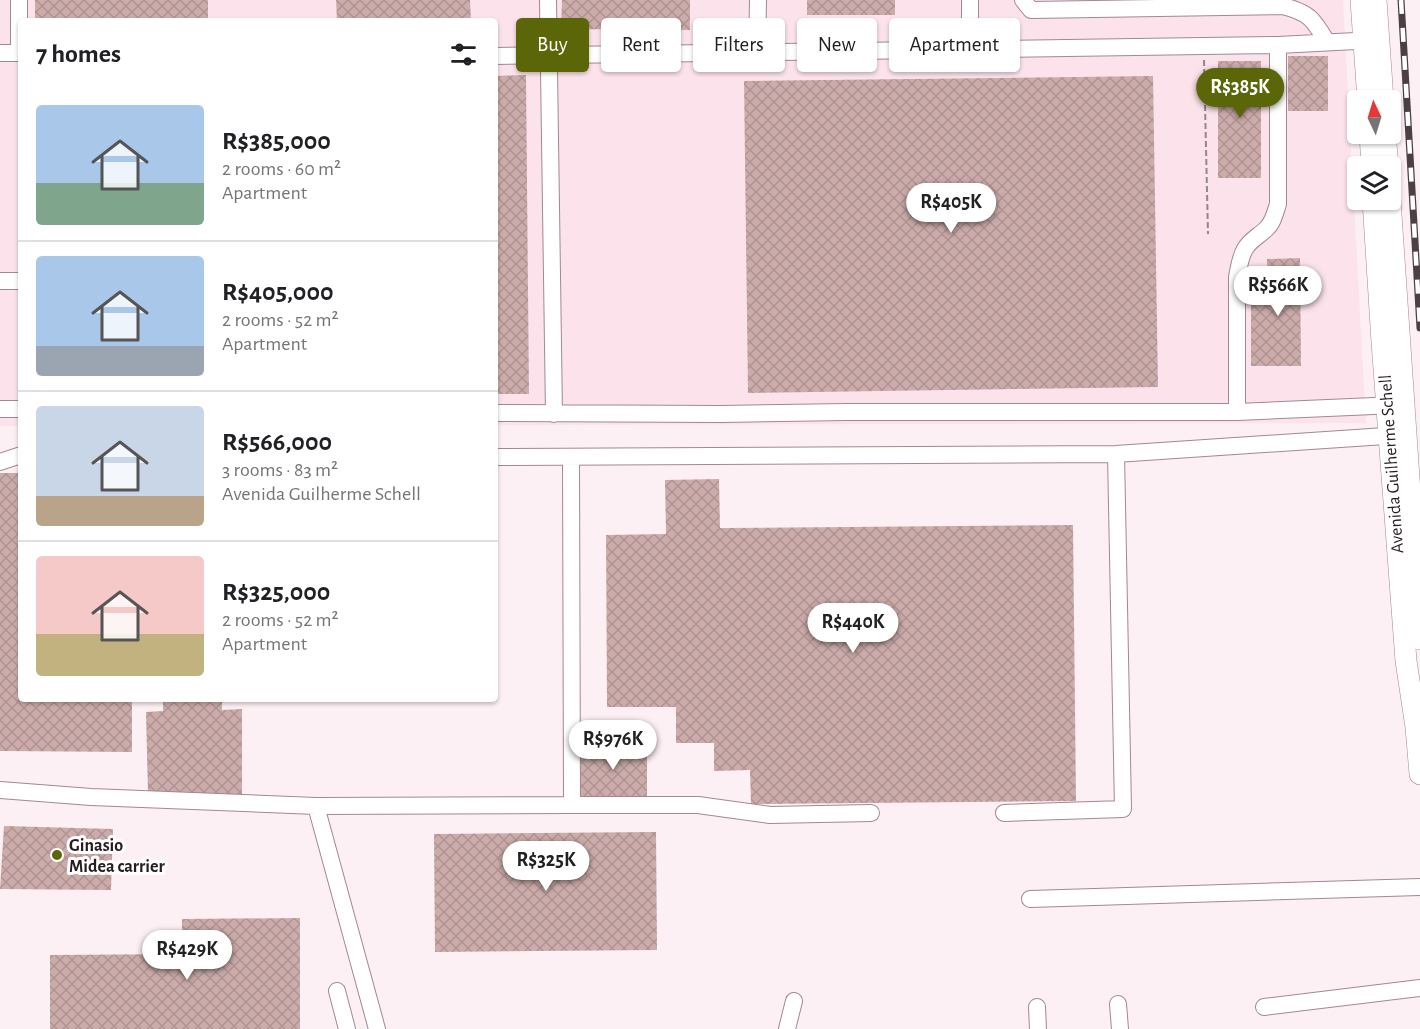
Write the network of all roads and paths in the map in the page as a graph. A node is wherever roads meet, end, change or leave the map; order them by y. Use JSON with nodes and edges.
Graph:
{"nodes":[{"id":1,"x":19,"y":0,"type":"edge"},
{"id":2,"x":548,"y":0,"type":"edge"},
{"id":3,"x":758,"y":0,"type":"edge"},
{"id":4,"x":970,"y":0,"type":"edge"},
{"id":5,"x":1023,"y":0,"type":"edge"},
{"id":6,"x":1361,"y":0,"type":"edge"},
{"id":7,"x":1376,"y":0,"type":"edge"},
{"id":8,"x":1283,"y":3,"type":"edge"},
{"id":9,"x":19,"y":18,"type":"edge"},
{"id":10,"x":548,"y":18,"type":"edge"},
{"id":11,"x":758,"y":18,"type":"edge"},
{"id":12,"x":970,"y":18,"type":"edge"},
{"id":13,"x":1371,"y":40,"type":"junction"},
{"id":14,"x":1327,"y":42,"type":"junction"},
{"id":15,"x":1204,"y":45,"type":"junction"},
{"id":16,"x":1278,"y":45,"type":"junction"},
{"id":17,"x":1020,"y":49,"type":"edge"},
{"id":18,"x":889,"y":51,"type":"edge"},
{"id":19,"x":785,"y":52,"type":"edge"},
{"id":20,"x":0,"y":53,"type":"edge"},
{"id":21,"x":18,"y":53,"type":"edge"},
{"id":22,"x":693,"y":54,"type":"edge"},
{"id":23,"x":498,"y":56,"type":"edge"},
{"id":24,"x":516,"y":56,"type":"edge"},
{"id":25,"x":589,"y":56,"type":"edge"},
{"id":26,"x":549,"y":72,"type":"edge"},
{"id":27,"x":1368,"y":90,"type":"edge"},
{"id":28,"x":1381,"y":90,"type":"edge"},
{"id":29,"x":1374,"y":210,"type":"edge"},
{"id":30,"x":1390,"y":210,"type":"edge"},
{"id":31,"x":1208,"y":234,"type":"dead end"},
{"id":32,"x":0,"y":281,"type":"edge"},
{"id":33,"x":18,"y":281,"type":"edge"},
{"id":34,"x":1396,"y":405,"type":"junction"},
{"id":35,"x":0,"y":409,"type":"edge"},
{"id":36,"x":18,"y":409,"type":"edge"},
{"id":37,"x":1237,"y":412,"type":"junction"},
{"id":38,"x":498,"y":413,"type":"edge"},
{"id":39,"x":554,"y":414,"type":"junction"},
{"id":40,"x":1398,"y":435,"type":"junction"},
{"id":41,"x":1116,"y":454,"type":"junction"},
{"id":42,"x":18,"y":456,"type":"edge"},
{"id":43,"x":498,"y":457,"type":"edge"},
{"id":44,"x":571,"y":457,"type":"junction"},
{"id":45,"x":0,"y":462,"type":"edge"},
{"id":46,"x":1420,"y":639,"type":"edge"},
{"id":47,"x":1420,"y":677,"type":"edge"},
{"id":48,"x":1416,"y":727,"type":"junction"},
{"id":49,"x":1420,"y":774,"type":"edge"},
{"id":50,"x":0,"y":790,"type":"edge"},
{"id":51,"x":572,"y":805,"type":"junction"},
{"id":52,"x":316,"y":806,"type":"junction"},
{"id":53,"x":871,"y":813,"type":"dead end"},
{"id":54,"x":1004,"y":813,"type":"dead end"},
{"id":55,"x":1420,"y":887,"type":"edge"},
{"id":56,"x":1030,"y":899,"type":"dead end"},
{"id":57,"x":1420,"y":987,"type":"edge"},
{"id":58,"x":337,"y":991,"type":"dead end"},
{"id":59,"x":794,"y":1001,"type":"dead end"},
{"id":60,"x":1118,"y":1005,"type":"dead end"},
{"id":61,"x":1038,"y":1007,"type":"dead end"},
{"id":62,"x":1264,"y":1007,"type":"dead end"},
{"id":63,"x":347,"y":1029,"type":"edge"},
{"id":64,"x":377,"y":1029,"type":"edge"},
{"id":65,"x":787,"y":1029,"type":"edge"},
{"id":66,"x":1038,"y":1029,"type":"edge"},
{"id":67,"x":1120,"y":1029,"type":"edge"}],
"edges":[{"from":1,"to":9,"type":"lane"},
{"from":2,"to":10,"type":"lane"},
{"from":3,"to":11,"type":"lane"},
{"from":4,"to":12,"type":"lane"},
{"from":5,"to":8,"type":"lane"},
{"from":6,"to":13,"type":"main road"},
{"from":7,"to":13,"type":"main road"},
{"from":8,"to":14,"type":"lane"},
{"from":13,"to":14,"type":"lane"},
{"from":13,"to":27,"type":"main road"},
{"from":13,"to":28,"type":"main road"},
{"from":14,"to":16,"type":"lane"},
{"from":15,"to":16,"type":"lane"},
{"from":15,"to":17,"type":"lane"},
{"from":15,"to":31,"type":"path"},
{"from":16,"to":37,"type":"lane"},
{"from":18,"to":19,"type":"lane"},
{"from":20,"to":21,"type":"lane"},
{"from":22,"to":25,"type":"lane"},
{"from":23,"to":24,"type":"lane"},
{"from":26,"to":39,"type":"lane"},
{"from":29,"to":34,"type":"main road","name":"Avenida Guilherme Schell"},
{"from":30,"to":34,"type":"main road","name":"Avenida Guilherme Schell"},
{"from":32,"to":33,"type":"lane"},
{"from":34,"to":37,"type":"lane"},
{"from":34,"to":40,"type":"main road","name":"Avenida Guilherme Schell"},
{"from":35,"to":36,"type":"lane"},
{"from":37,"to":39,"type":"lane"},
{"from":38,"to":39,"type":"lane"},
{"from":40,"to":41,"type":"lane"},
{"from":40,"to":46,"type":"main road","name":"Avenida Guilherme Schell"},
{"from":40,"to":48,"type":"main road","name":"Avenida Guilherme Schell"},
{"from":41,"to":44,"type":"lane"},
{"from":41,"to":54,"type":"lane"},
{"from":42,"to":45,"type":"lane"},
{"from":43,"to":44,"type":"lane"},
{"from":44,"to":51,"type":"lane"},
{"from":47,"to":48,"type":"main road","name":"Avenida Guilherme Schell"},
{"from":48,"to":49,"type":"main road","name":"Avenida Guilherme Schell"},
{"from":50,"to":52,"type":"lane"},
{"from":51,"to":52,"type":"lane"},
{"from":51,"to":53,"type":"lane"},
{"from":52,"to":64,"type":"lane"},
{"from":55,"to":56,"type":"lane"},
{"from":57,"to":62,"type":"lane"},
{"from":58,"to":63,"type":"lane"},
{"from":59,"to":65,"type":"lane"},
{"from":60,"to":67,"type":"lane"},
{"from":61,"to":66,"type":"lane"}]}
